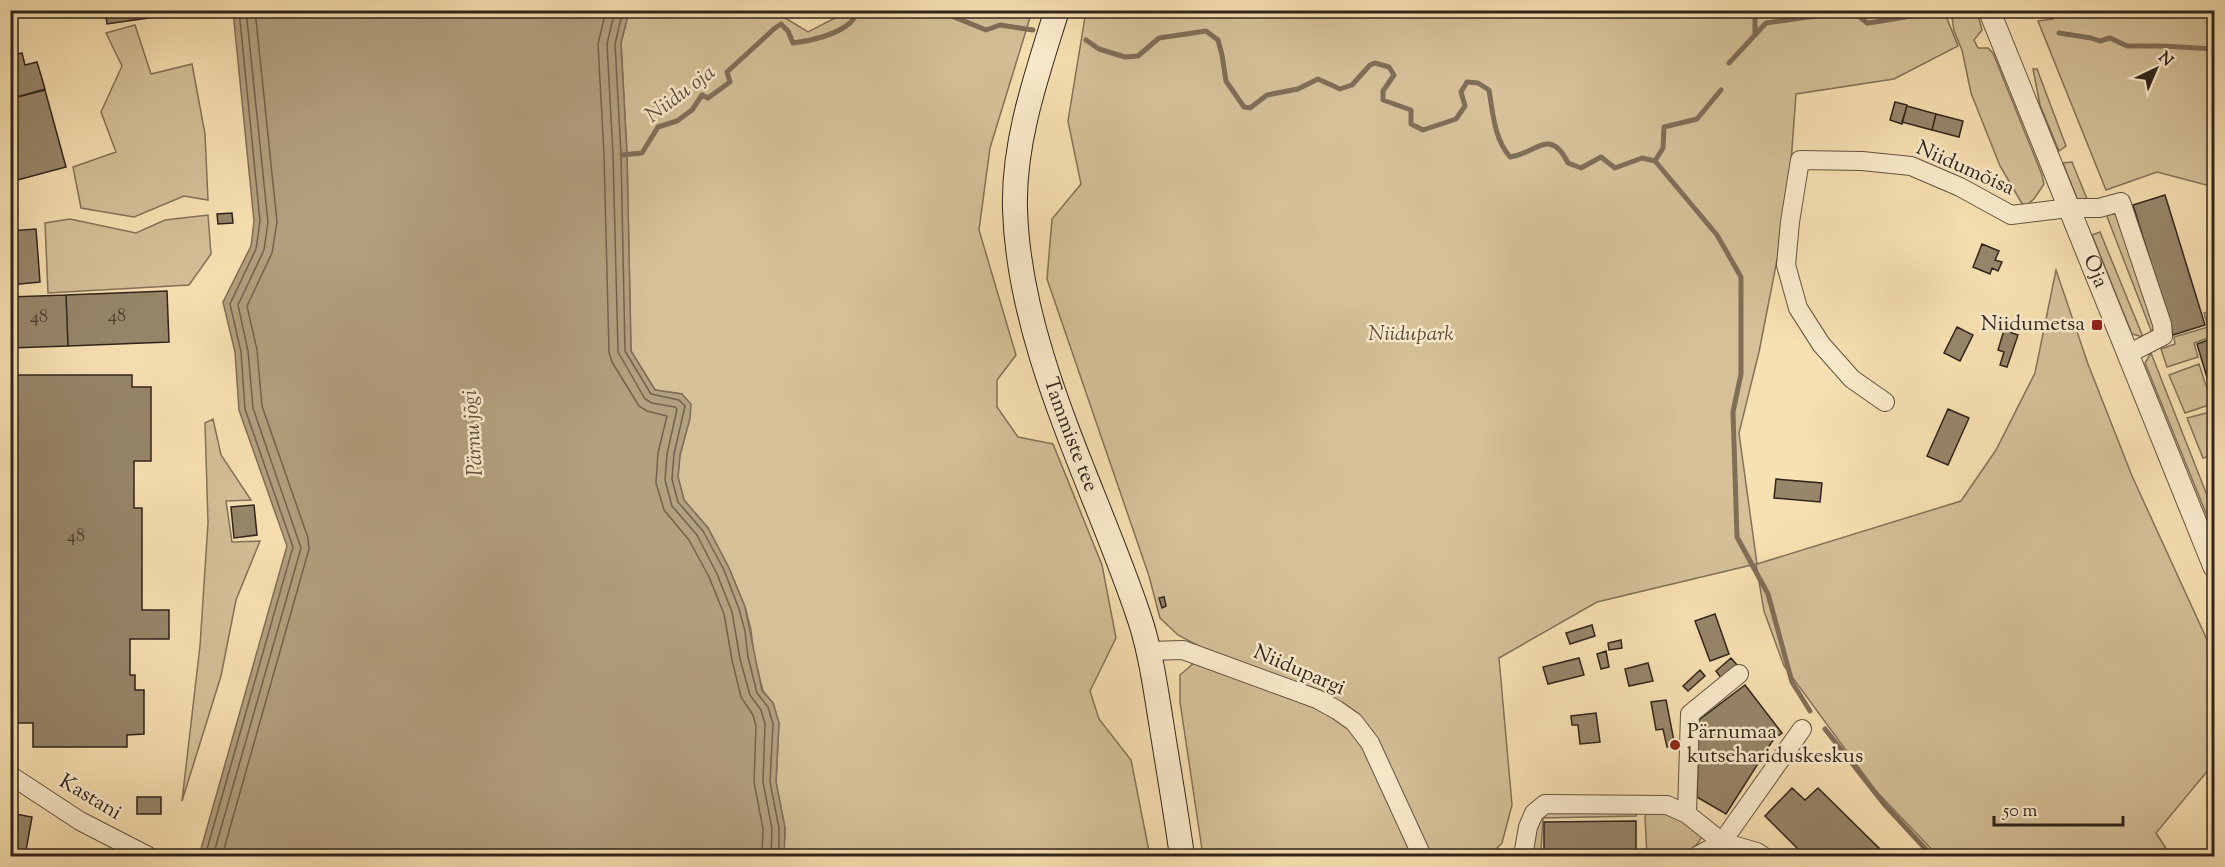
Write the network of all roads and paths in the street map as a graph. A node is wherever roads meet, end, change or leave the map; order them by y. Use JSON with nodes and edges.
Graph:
{"nodes":[{"id":1,"x":1057,"y":10,"type":"edge"},
{"id":2,"x":1989,"y":10,"type":"edge"},
{"id":3,"x":2069,"y":208,"type":"junction"},
{"id":4,"x":2128,"y":354,"type":"junction"},
{"id":5,"x":1886,"y":402,"type":"dead end"},
{"id":6,"x":2214,"y":567,"type":"edge"},
{"id":7,"x":1149,"y":651,"type":"junction"},
{"id":8,"x":1739,"y":674,"type":"dead end"},
{"id":9,"x":1802,"y":729,"type":"dead end"},
{"id":10,"x":10,"y":775,"type":"edge"},
{"id":11,"x":1687,"y":814,"type":"junction"},
{"id":12,"x":1722,"y":842,"type":"junction"},
{"id":13,"x":148,"y":856,"type":"edge"},
{"id":14,"x":1182,"y":856,"type":"edge"},
{"id":15,"x":1422,"y":856,"type":"edge"},
{"id":16,"x":1523,"y":856,"type":"edge"},
{"id":17,"x":1697,"y":856,"type":"edge"},
{"id":18,"x":1763,"y":856,"type":"edge"}],
"edges":[{"from":1,"to":7,"type":"main road","name":"Tammiste tee"},
{"from":2,"to":3,"type":"street","name":"Oja"},
{"from":3,"to":4,"type":"street","name":"Oja"},
{"from":3,"to":4,"type":"street"},
{"from":3,"to":5,"type":"street","name":"Niidumõisa"},
{"from":4,"to":6,"type":"street","name":"Oja"},
{"from":7,"to":14,"type":"main road","name":"Tammiste tee"},
{"from":7,"to":15,"type":"street","name":"Niidupargi"},
{"from":8,"to":11,"type":"street"},
{"from":9,"to":12,"type":"street"},
{"from":10,"to":13,"type":"street","name":"Kastani"},
{"from":11,"to":12,"type":"street"},
{"from":11,"to":16,"type":"street"},
{"from":12,"to":17,"type":"street"},
{"from":12,"to":18,"type":"street"}]}
